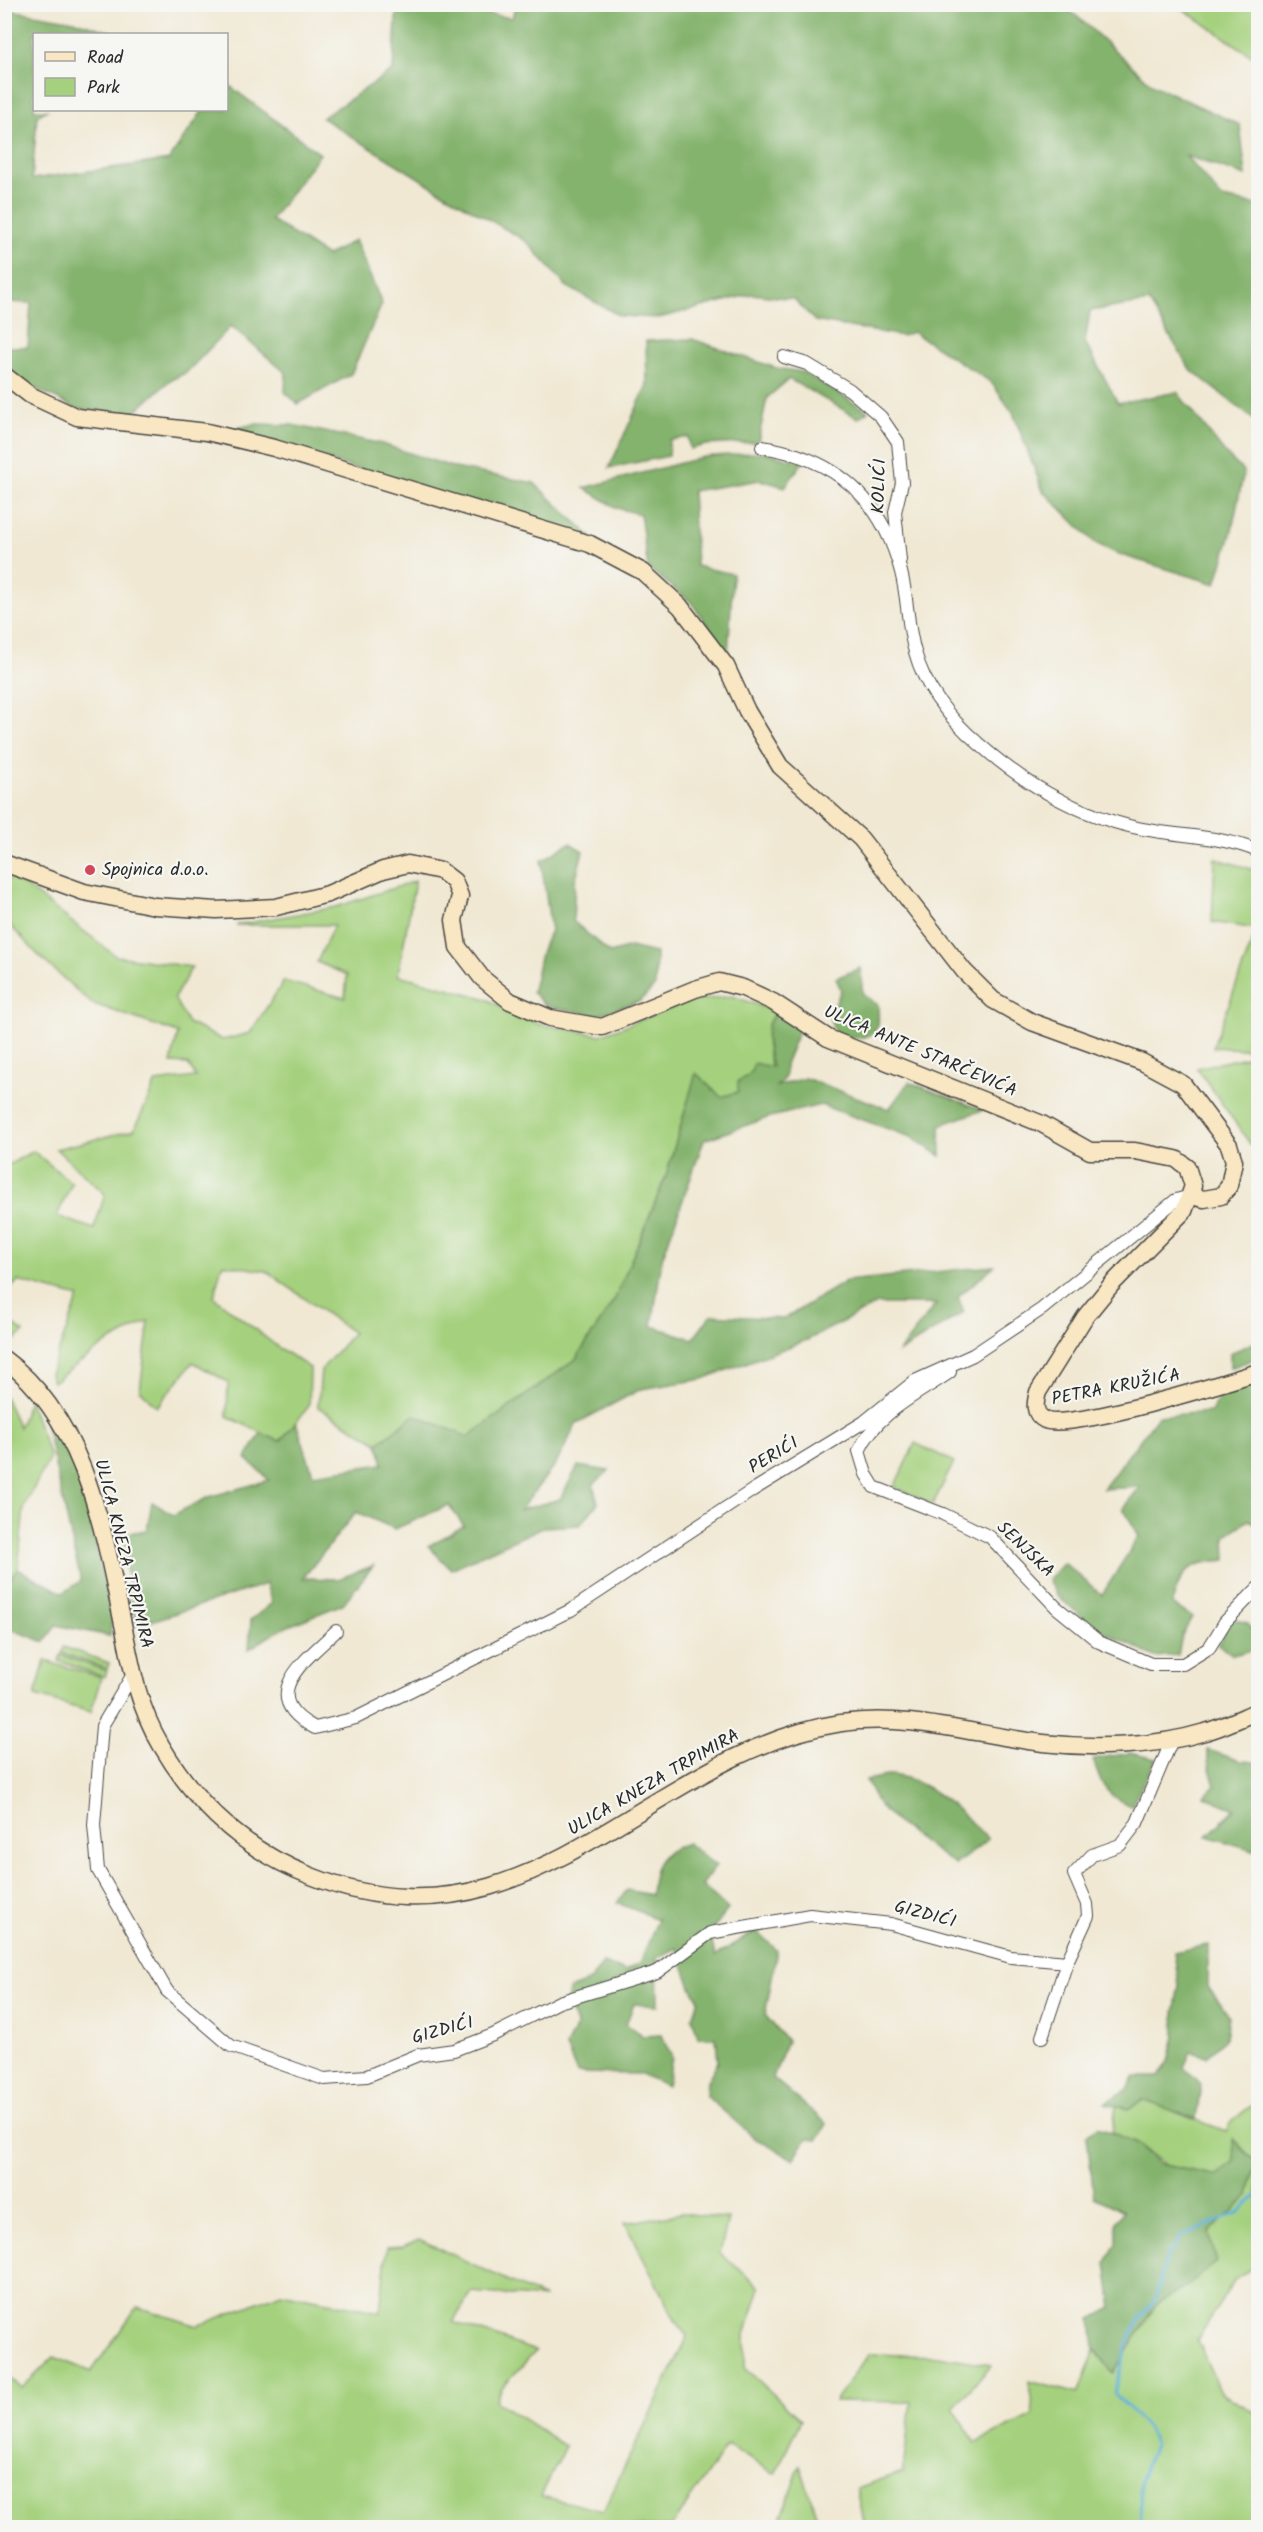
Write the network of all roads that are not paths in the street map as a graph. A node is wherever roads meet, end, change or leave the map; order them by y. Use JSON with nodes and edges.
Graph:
{"nodes":[{"id":1,"x":784,"y":357,"type":"dead end"},
{"id":2,"x":4,"y":375,"type":"edge"},
{"id":3,"x":762,"y":447,"type":"dead end"},
{"id":4,"x":901,"y":570,"type":"junction"},
{"id":5,"x":1258,"y":851,"type":"edge"},
{"id":6,"x":4,"y":863,"type":"edge"},
{"id":7,"x":1191,"y":1196,"type":"junction"},
{"id":8,"x":973,"y":1355,"type":"junction"},
{"id":9,"x":4,"y":1359,"type":"edge"},
{"id":10,"x":1258,"y":1372,"type":"edge"},
{"id":11,"x":1256,"y":1594,"type":"edge"},
{"id":12,"x":336,"y":1631,"type":"dead end"},
{"id":13,"x":132,"y":1676,"type":"junction"},
{"id":14,"x":1258,"y":1711,"type":"edge"},
{"id":15,"x":1172,"y":1740,"type":"junction"},
{"id":16,"x":1067,"y":1962,"type":"junction"},
{"id":17,"x":1042,"y":2037,"type":"dead end"}],
"edges":[{"from":1,"to":4,"type":"street","name":"KOLIĆI"},
{"from":2,"to":7,"type":"street"},
{"from":3,"to":4,"type":"street"},
{"from":4,"to":5,"type":"street"},
{"from":6,"to":7,"type":"street","name":"ULICA ANTE STARČEVIĆA"},
{"from":7,"to":8,"type":"street","name":"PERIĆI"},
{"from":7,"to":10,"type":"street","name":"PETRA KRUŽIĆA"},
{"from":8,"to":11,"type":"street","name":"SENJSKA"},
{"from":8,"to":12,"type":"street","name":"PERIĆI"},
{"from":9,"to":13,"type":"street","name":"ULICA KNEZA TRPIMIRA"},
{"from":13,"to":15,"type":"street","name":"ULICA KNEZA TRPIMIRA"},
{"from":13,"to":16,"type":"street","name":"GIZDIĆI"},
{"from":14,"to":15,"type":"street","name":"ULICA KNEZA TRPIMIRA"},
{"from":15,"to":16,"type":"street"},
{"from":16,"to":17,"type":"street"}]}
